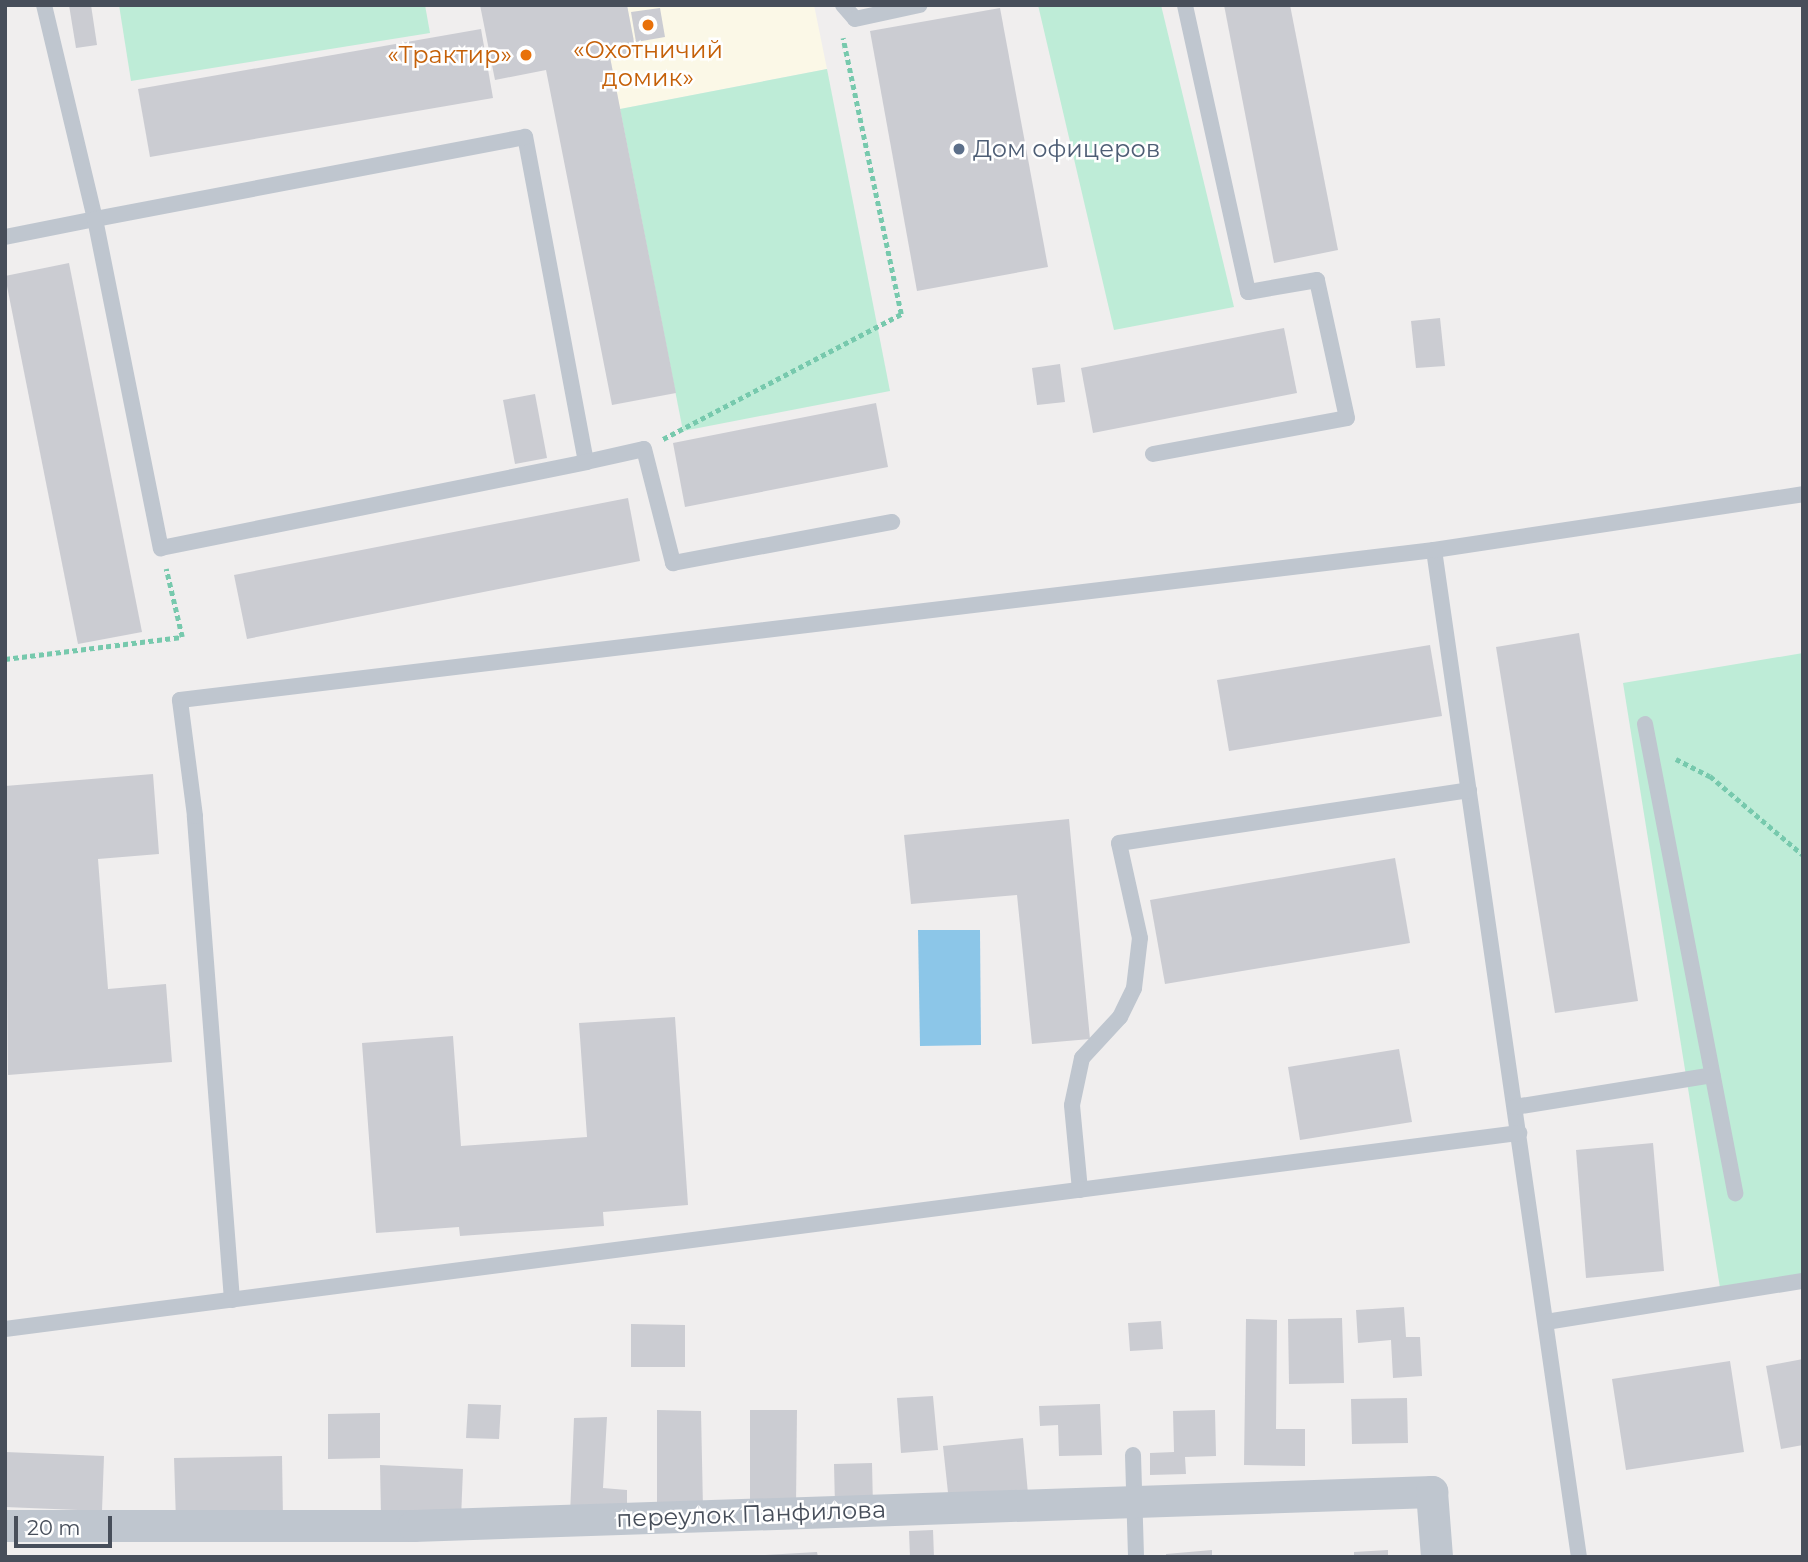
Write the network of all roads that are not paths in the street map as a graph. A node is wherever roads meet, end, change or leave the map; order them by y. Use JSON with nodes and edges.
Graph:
{"nodes":[{"id":1,"x":44,"y":5,"type":"edge"},
{"id":2,"x":843,"y":5,"type":"edge"},
{"id":3,"x":920,"y":5,"type":"edge"},
{"id":4,"x":1185,"y":5,"type":"edge"},
{"id":5,"x":95,"y":219,"type":"junction"},
{"id":6,"x":5,"y":237,"type":"edge"},
{"id":7,"x":1153,"y":454,"type":"dead end"},
{"id":8,"x":586,"y":462,"type":"junction"},
{"id":9,"x":1803,"y":494,"type":"edge"},
{"id":10,"x":892,"y":522,"type":"dead end"},
{"id":11,"x":1434,"y":550,"type":"junction"},
{"id":12,"x":1646,"y":724,"type":"dead end"},
{"id":13,"x":1469,"y":790,"type":"junction"},
{"id":14,"x":1712,"y":1075,"type":"junction"},
{"id":15,"x":1515,"y":1107,"type":"junction"},
{"id":16,"x":1519,"y":1133,"type":"junction"},
{"id":17,"x":1080,"y":1190,"type":"junction"},
{"id":18,"x":1735,"y":1194,"type":"dead end"},
{"id":19,"x":1803,"y":1281,"type":"edge"},
{"id":20,"x":232,"y":1300,"type":"junction"},
{"id":21,"x":1546,"y":1322,"type":"junction"},
{"id":22,"x":5,"y":1329,"type":"edge"},
{"id":23,"x":1133,"y":1455,"type":"dead end"},
{"id":24,"x":1134,"y":1502,"type":"junction"},
{"id":25,"x":5,"y":1526,"type":"edge"},
{"id":26,"x":1136,"y":1557,"type":"edge"},
{"id":27,"x":1437,"y":1557,"type":"edge"},
{"id":28,"x":1579,"y":1557,"type":"edge"}],
"edges":[{"from":1,"to":5,"type":"lane"},
{"from":2,"to":3,"type":"lane"},
{"from":4,"to":7,"type":"lane"},
{"from":5,"to":6,"type":"lane"},
{"from":5,"to":8,"type":"lane"},
{"from":5,"to":8,"type":"lane"},
{"from":8,"to":10,"type":"lane"},
{"from":9,"to":11,"type":"lane"},
{"from":11,"to":13,"type":"lane"},
{"from":11,"to":20,"type":"lane"},
{"from":12,"to":14,"type":"lane"},
{"from":13,"to":15,"type":"lane"},
{"from":13,"to":17,"type":"lane"},
{"from":14,"to":15,"type":"lane"},
{"from":14,"to":18,"type":"lane"},
{"from":15,"to":16,"type":"lane"},
{"from":16,"to":17,"type":"lane"},
{"from":16,"to":21,"type":"lane"},
{"from":17,"to":20,"type":"lane"},
{"from":19,"to":21,"type":"lane"},
{"from":20,"to":22,"type":"lane"},
{"from":21,"to":28,"type":"lane"},
{"from":23,"to":24,"type":"lane"},
{"from":24,"to":25,"type":"street","name":"переулок Панфилова"},
{"from":24,"to":26,"type":"lane"},
{"from":24,"to":27,"type":"street","name":"переулок Панфилова"}]}
